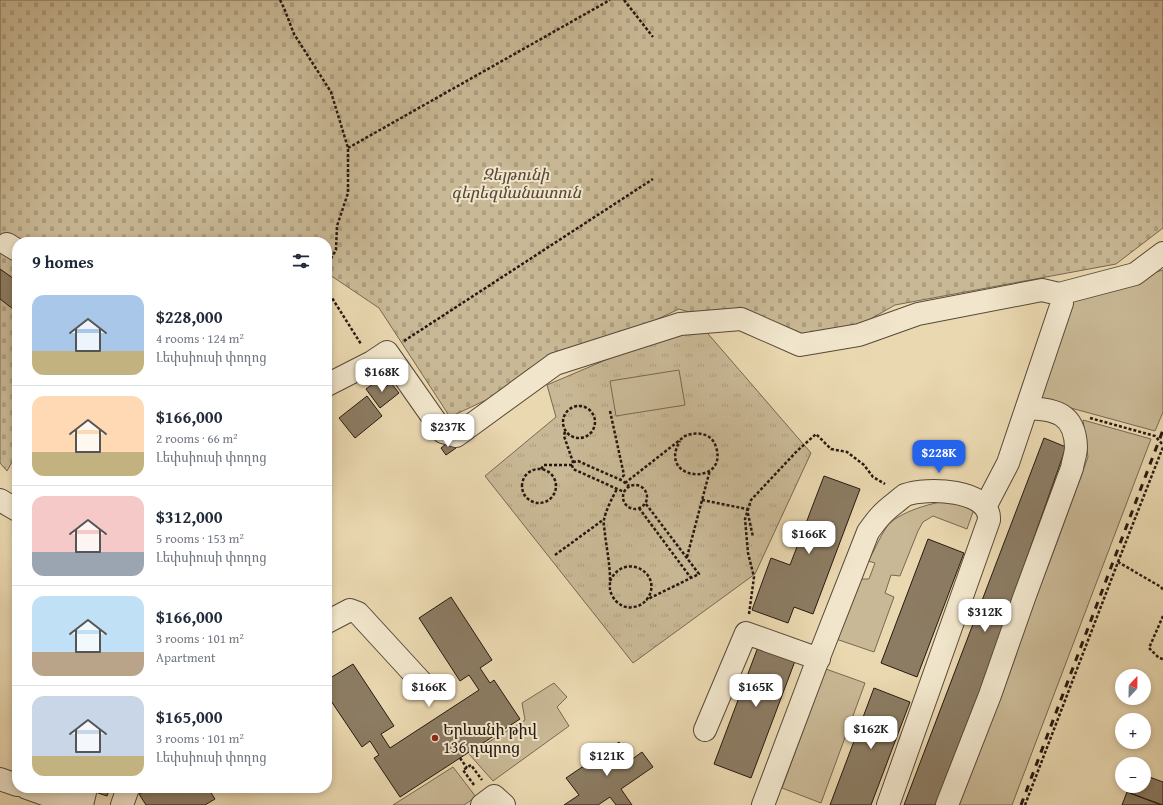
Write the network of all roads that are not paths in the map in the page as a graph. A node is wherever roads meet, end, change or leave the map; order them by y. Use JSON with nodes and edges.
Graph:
{"nodes":[{"id":1,"x":1163,"y":253,"type":"edge"},
{"id":2,"x":1059,"y":294,"type":"junction"},
{"id":3,"x":332,"y":382,"type":"edge"},
{"id":4,"x":1027,"y":408,"type":"junction"},
{"id":5,"x":0,"y":500,"type":"edge"},
{"id":6,"x":12,"y":507,"type":"edge"},
{"id":7,"x":985,"y":507,"type":"junction"},
{"id":8,"x":332,"y":619,"type":"edge"},
{"id":9,"x":819,"y":659,"type":"junction"},
{"id":10,"x":425,"y":686,"type":"dead end"},
{"id":11,"x":705,"y":730,"type":"dead end"},
{"id":12,"x":0,"y":779,"type":"edge"},
{"id":13,"x":12,"y":783,"type":"edge"},
{"id":14,"x":41,"y":793,"type":"edge"},
{"id":15,"x":85,"y":793,"type":"edge"},
{"id":16,"x":126,"y":793,"type":"edge"},
{"id":17,"x":75,"y":805,"type":"edge"},
{"id":18,"x":82,"y":805,"type":"edge"},
{"id":19,"x":122,"y":805,"type":"edge"},
{"id":20,"x":482,"y":805,"type":"edge"},
{"id":21,"x":504,"y":805,"type":"edge"},
{"id":22,"x":763,"y":805,"type":"edge"},
{"id":23,"x":888,"y":805,"type":"edge"},
{"id":24,"x":947,"y":805,"type":"edge"}],
"edges":[{"from":1,"to":2,"type":"street"},
{"from":2,"to":3,"type":"street"},
{"from":2,"to":4,"type":"street"},
{"from":4,"to":7,"type":"street"},
{"from":4,"to":24,"type":"street"},
{"from":5,"to":6,"type":"street"},
{"from":7,"to":9,"type":"street"},
{"from":7,"to":23,"type":"street"},
{"from":8,"to":10,"type":"street"},
{"from":9,"to":11,"type":"street"},
{"from":9,"to":22,"type":"street"},
{"from":12,"to":13,"type":"street"},
{"from":14,"to":17,"type":"street"},
{"from":15,"to":18,"type":"street"},
{"from":16,"to":19,"type":"street"},
{"from":20,"to":21,"type":"street"}]}
